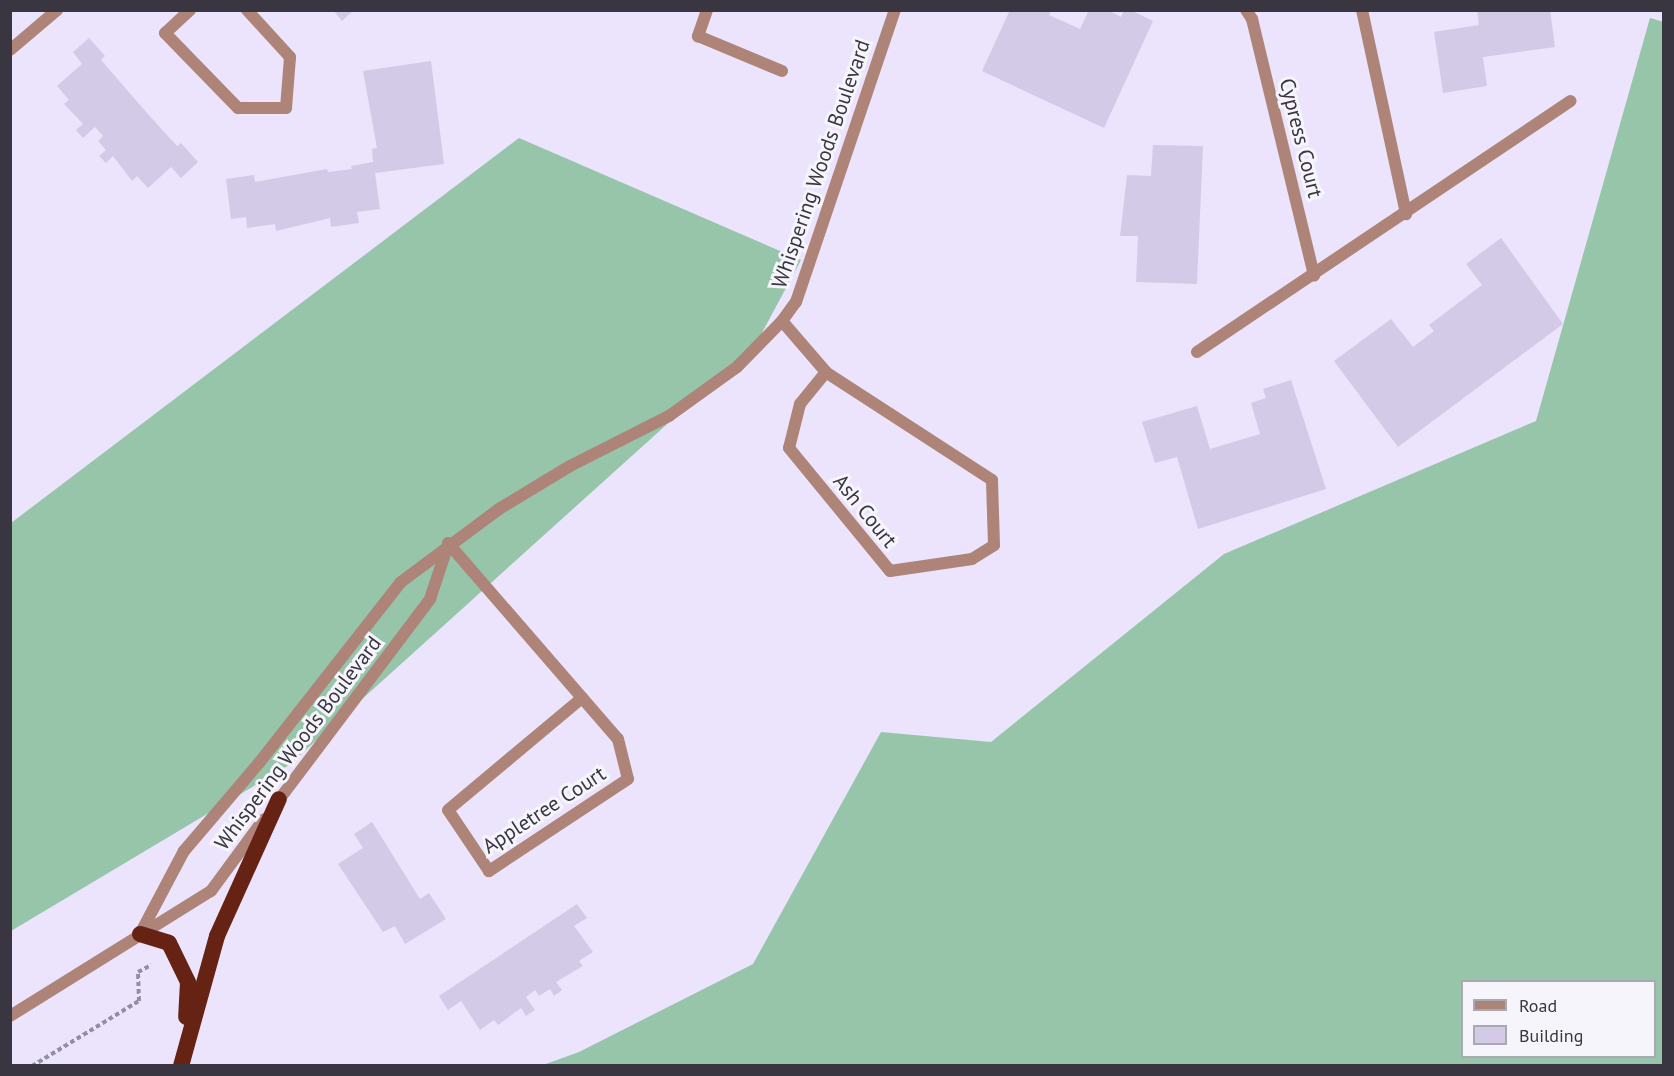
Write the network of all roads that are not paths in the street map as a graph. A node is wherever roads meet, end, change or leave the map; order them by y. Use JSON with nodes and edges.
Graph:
{"nodes":[{"id":1,"x":57,"y":10,"type":"edge"},
{"id":2,"x":190,"y":10,"type":"edge"},
{"id":3,"x":247,"y":10,"type":"edge"},
{"id":4,"x":707,"y":10,"type":"edge"},
{"id":5,"x":895,"y":10,"type":"edge"},
{"id":6,"x":1246,"y":10,"type":"edge"},
{"id":7,"x":1362,"y":10,"type":"edge"},
{"id":8,"x":10,"y":50,"type":"edge"},
{"id":9,"x":782,"y":71,"type":"dead end"},
{"id":10,"x":1570,"y":101,"type":"dead end"},
{"id":11,"x":1406,"y":214,"type":"junction"},
{"id":12,"x":1314,"y":276,"type":"junction"},
{"id":13,"x":782,"y":321,"type":"junction"},
{"id":14,"x":1197,"y":352,"type":"dead end"},
{"id":15,"x":826,"y":372,"type":"junction"},
{"id":16,"x":448,"y":543,"type":"junction"},
{"id":17,"x":582,"y":698,"type":"junction"},
{"id":18,"x":279,"y":799,"type":"junction"},
{"id":19,"x":140,"y":934,"type":"junction"},
{"id":20,"x":10,"y":1016,"type":"edge"},
{"id":21,"x":185,"y":1045,"type":"junction"},
{"id":22,"x":181,"y":1065,"type":"edge"}],
"edges":[{"from":1,"to":8,"type":"street"},
{"from":2,"to":3,"type":"street"},
{"from":4,"to":9,"type":"street"},
{"from":5,"to":13,"type":"street","name":"Whispering Woods Boulevard"},
{"from":6,"to":12,"type":"street","name":"Cypress Court"},
{"from":7,"to":11,"type":"street"},
{"from":10,"to":11,"type":"street"},
{"from":11,"to":12,"type":"street"},
{"from":12,"to":14,"type":"street"},
{"from":13,"to":15,"type":"street","name":"Ash Court"},
{"from":13,"to":16,"type":"street","name":"Whispering Woods Boulevard"},
{"from":15,"to":15,"type":"street","name":"Ash Court"},
{"from":16,"to":17,"type":"street","name":"Appletree Court"},
{"from":16,"to":18,"type":"street","name":"Whispering Woods Boulevard"},
{"from":16,"to":19,"type":"street","name":"Whispering Woods Boulevard"},
{"from":17,"to":17,"type":"street","name":"Appletree Court"},
{"from":18,"to":19,"type":"street","name":"Whispering Woods Boulevard"},
{"from":18,"to":21,"type":"highway"},
{"from":19,"to":20,"type":"street","name":"Whispering Woods Boulevard"},
{"from":19,"to":21,"type":"highway"},
{"from":21,"to":22,"type":"highway"}]}
